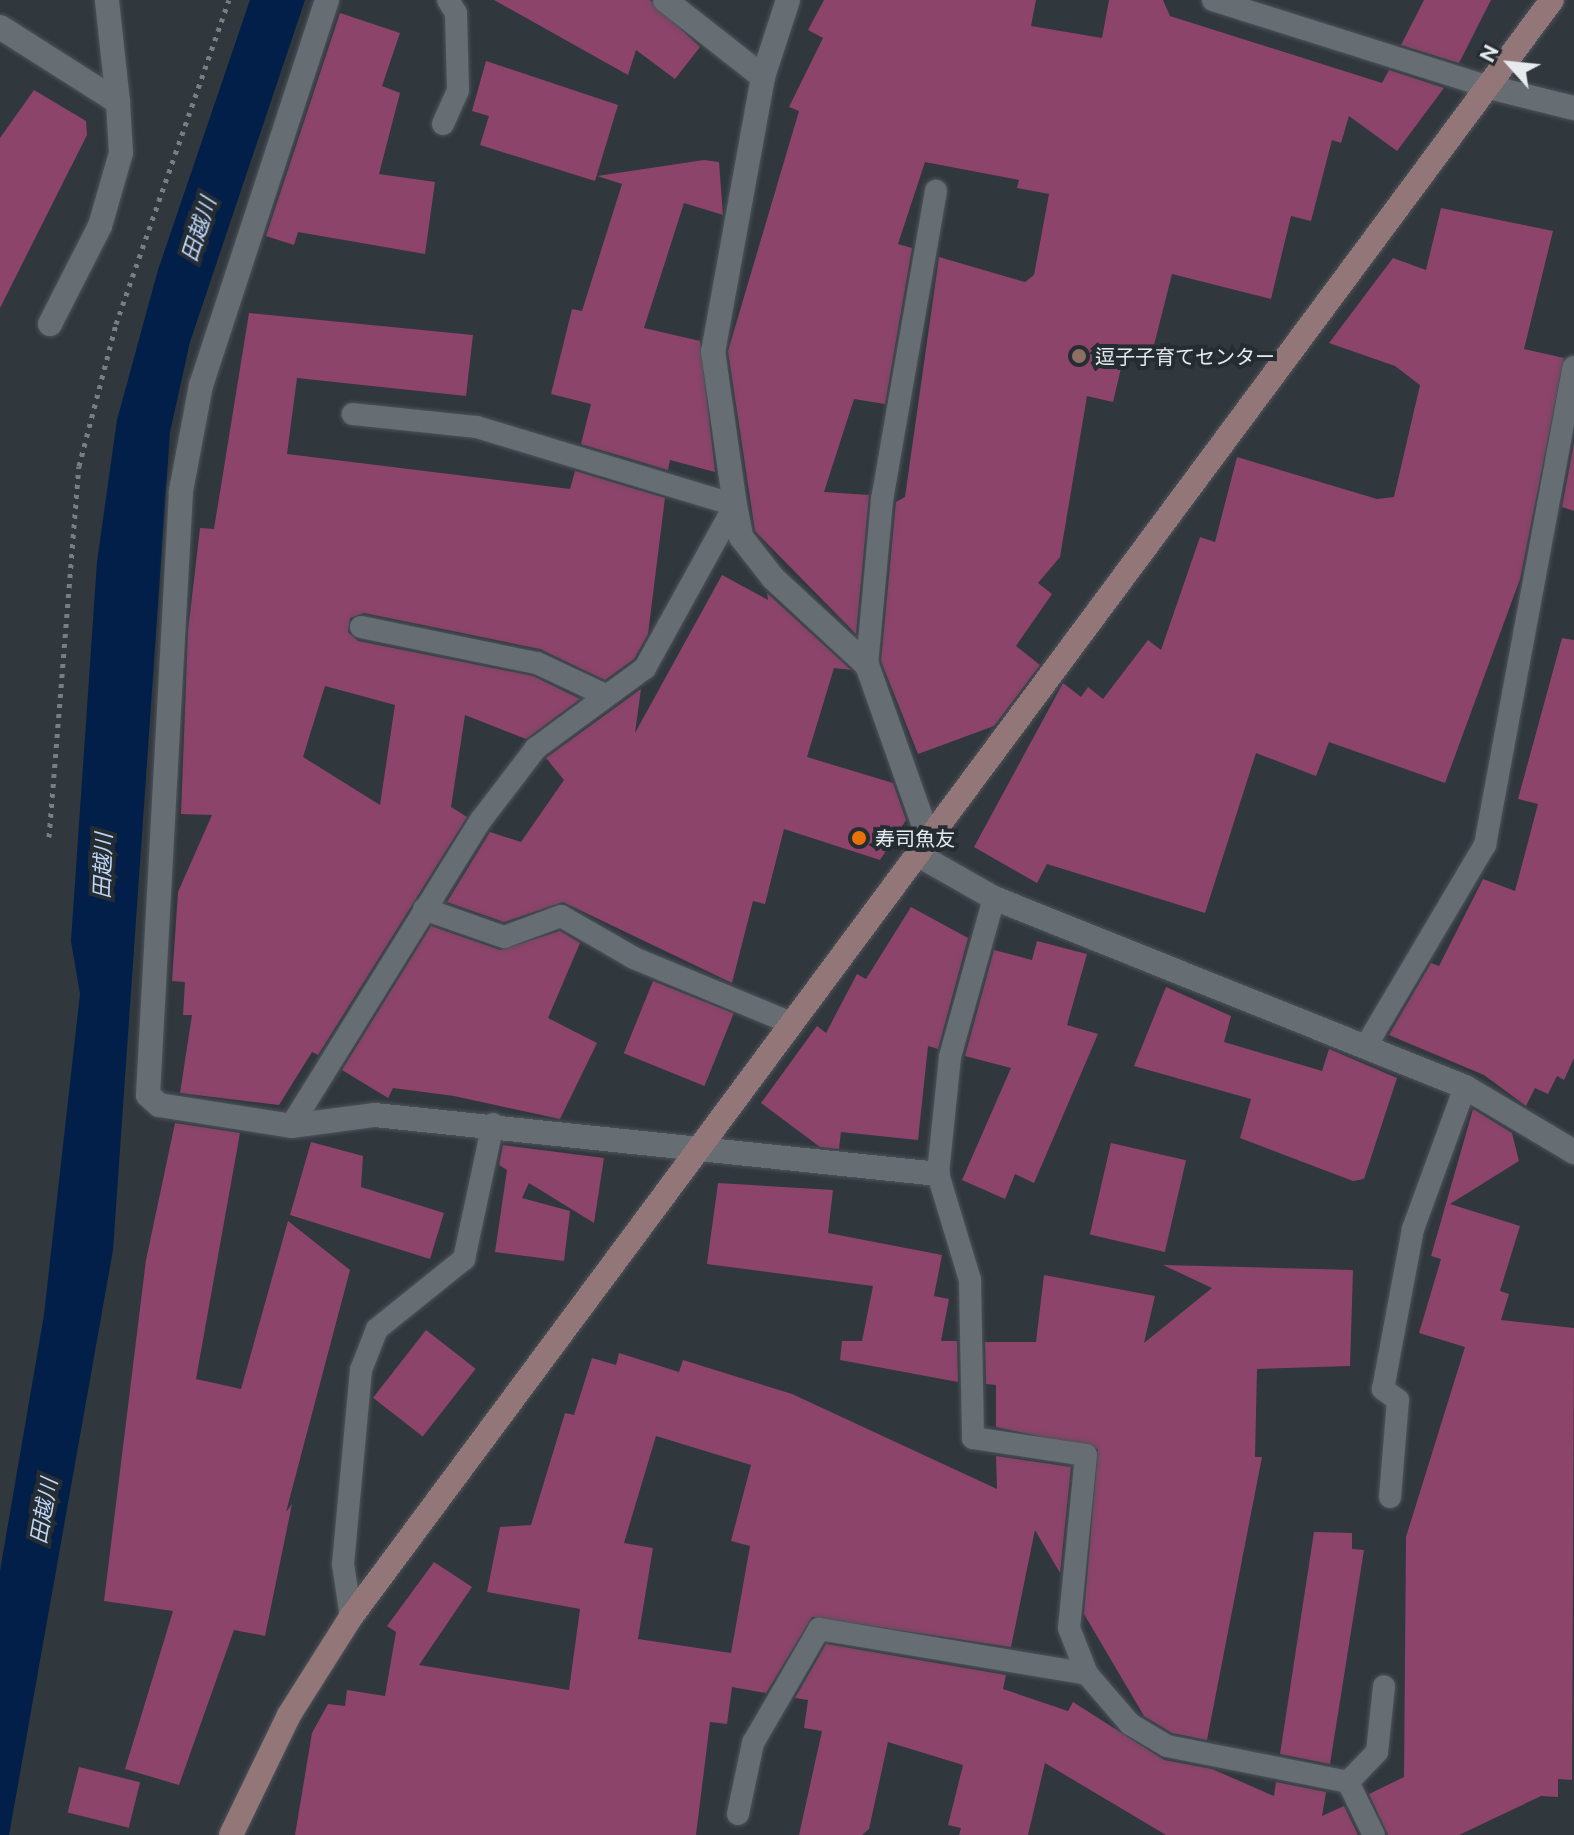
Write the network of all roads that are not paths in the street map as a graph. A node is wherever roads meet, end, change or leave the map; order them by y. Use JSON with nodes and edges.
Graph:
{"nodes":[{"id":1,"x":107,"y":0,"type":"edge"},
{"id":2,"x":327,"y":0,"type":"edge"},
{"id":3,"x":448,"y":0,"type":"edge"},
{"id":4,"x":665,"y":0,"type":"edge"},
{"id":5,"x":788,"y":0,"type":"edge"},
{"id":6,"x":1213,"y":0,"type":"edge"},
{"id":7,"x":1552,"y":0,"type":"edge"},
{"id":8,"x":0,"y":27,"type":"edge"},
{"id":9,"x":763,"y":77,"type":"junction"},
{"id":10,"x":1489,"y":87,"type":"junction"},
{"id":11,"x":118,"y":102,"type":"junction"},
{"id":12,"x":1574,"y":108,"type":"edge"},
{"id":13,"x":443,"y":124,"type":"dead end"},
{"id":14,"x":936,"y":191,"type":"dead end"},
{"id":15,"x":50,"y":324,"type":"dead end"},
{"id":16,"x":1574,"y":367,"type":"edge"},
{"id":17,"x":353,"y":414,"type":"dead end"},
{"id":18,"x":735,"y":505,"type":"junction"},
{"id":19,"x":361,"y":627,"type":"dead end"},
{"id":20,"x":867,"y":665,"type":"junction"},
{"id":21,"x":607,"y":696,"type":"junction"},
{"id":22,"x":925,"y":850,"type":"junction"},
{"id":23,"x":994,"y":898,"type":"junction"},
{"id":24,"x":424,"y":909,"type":"junction"},
{"id":25,"x":791,"y":1023,"type":"junction"},
{"id":26,"x":1366,"y":1046,"type":"junction"},
{"id":27,"x":1465,"y":1087,"type":"junction"},
{"id":28,"x":493,"y":1124,"type":"junction"},
{"id":29,"x":291,"y":1126,"type":"junction"},
{"id":30,"x":694,"y":1149,"type":"junction"},
{"id":31,"x":1574,"y":1152,"type":"edge"},
{"id":32,"x":938,"y":1174,"type":"junction"},
{"id":33,"x":1390,"y":1497,"type":"dead end"},
{"id":34,"x":351,"y":1617,"type":"junction"},
{"id":35,"x":1087,"y":1674,"type":"junction"},
{"id":36,"x":1384,"y":1686,"type":"dead end"},
{"id":37,"x":1348,"y":1782,"type":"junction"},
{"id":38,"x":738,"y":1814,"type":"dead end"},
{"id":39,"x":231,"y":1835,"type":"edge"},
{"id":40,"x":1374,"y":1835,"type":"edge"}],
"edges":[{"from":1,"to":11,"type":"street"},
{"from":2,"to":29,"type":"street"},
{"from":3,"to":13,"type":"lane"},
{"from":4,"to":9,"type":"street"},
{"from":5,"to":9,"type":"street"},
{"from":6,"to":10,"type":"lane"},
{"from":7,"to":10,"type":"street"},
{"from":8,"to":11,"type":"street"},
{"from":9,"to":18,"type":"street"},
{"from":10,"to":12,"type":"street"},
{"from":10,"to":22,"type":"street"},
{"from":11,"to":15,"type":"street"},
{"from":14,"to":20,"type":"lane"},
{"from":16,"to":26,"type":"lane"},
{"from":17,"to":18,"type":"lane"},
{"from":18,"to":20,"type":"street"},
{"from":18,"to":21,"type":"lane"},
{"from":19,"to":21,"type":"lane"},
{"from":20,"to":22,"type":"street"},
{"from":21,"to":24,"type":"lane"},
{"from":22,"to":23,"type":"street"},
{"from":22,"to":25,"type":"street"},
{"from":23,"to":26,"type":"street"},
{"from":23,"to":32,"type":"lane"},
{"from":24,"to":25,"type":"lane"},
{"from":24,"to":29,"type":"lane"},
{"from":25,"to":30,"type":"street"},
{"from":26,"to":27,"type":"street"},
{"from":27,"to":31,"type":"street"},
{"from":27,"to":33,"type":"lane"},
{"from":28,"to":29,"type":"street"},
{"from":28,"to":30,"type":"street"},
{"from":28,"to":34,"type":"lane"},
{"from":30,"to":32,"type":"street"},
{"from":30,"to":34,"type":"street"},
{"from":32,"to":35,"type":"lane"},
{"from":34,"to":39,"type":"street"},
{"from":35,"to":37,"type":"lane"},
{"from":35,"to":38,"type":"lane"},
{"from":36,"to":37,"type":"lane"},
{"from":37,"to":40,"type":"lane"}]}
